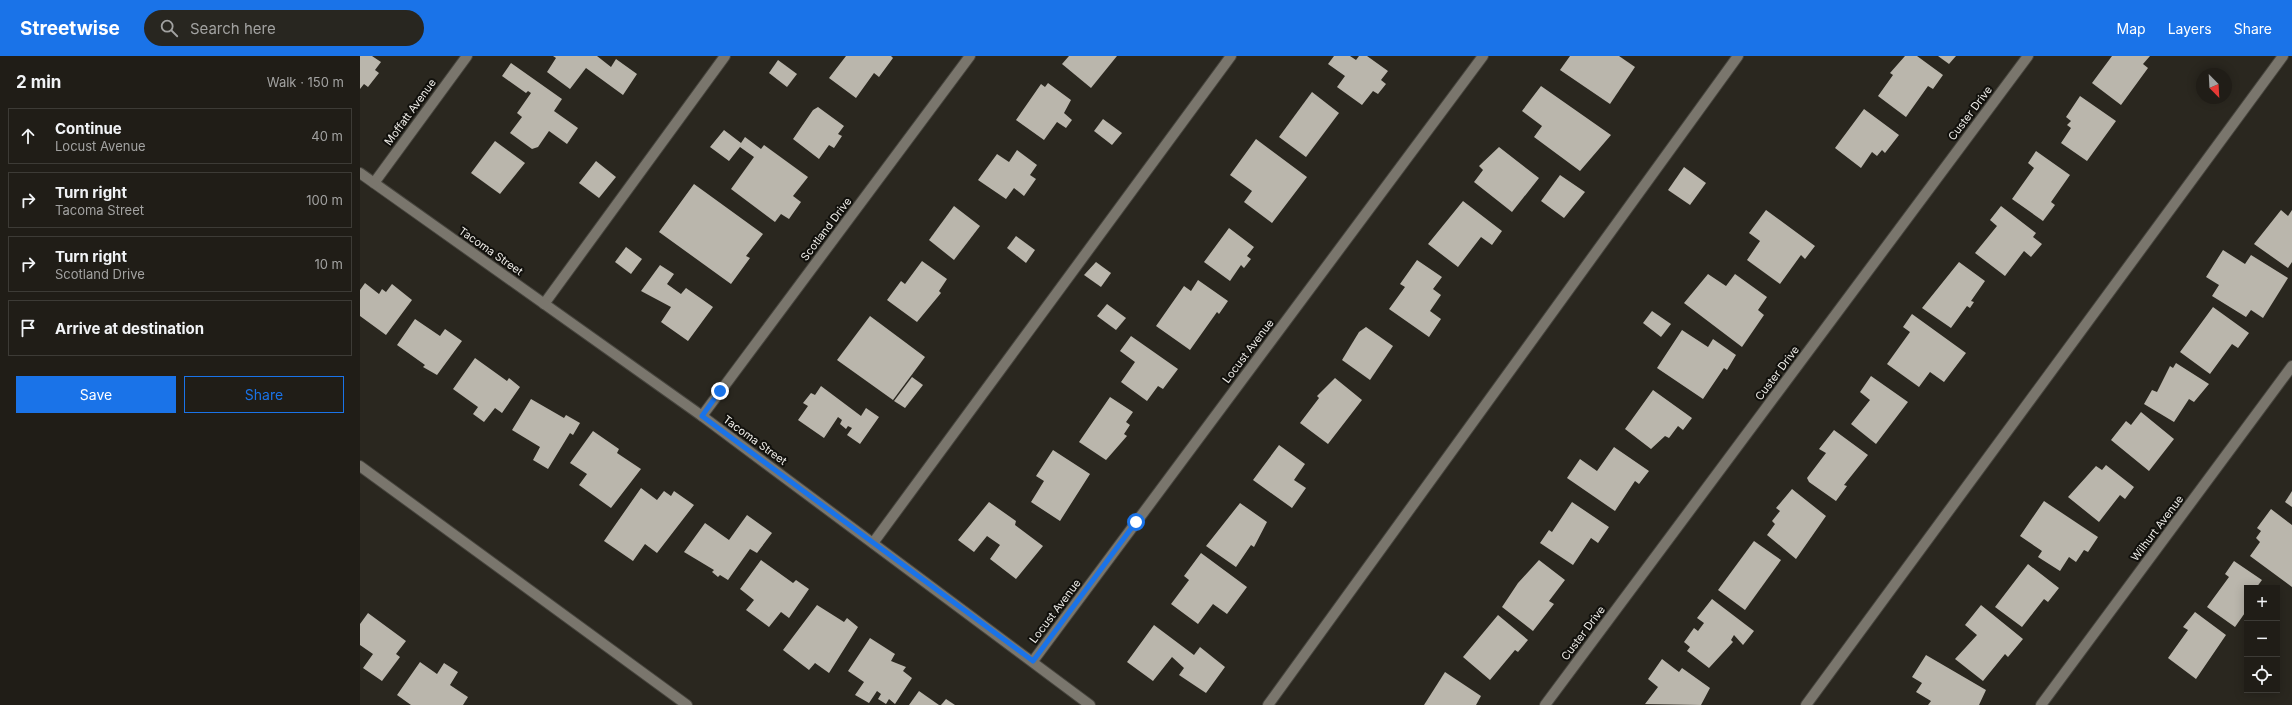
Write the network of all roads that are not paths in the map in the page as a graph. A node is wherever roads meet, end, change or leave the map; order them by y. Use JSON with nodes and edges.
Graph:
{"nodes":[{"id":1,"x":467,"y":56,"type":"edge"},
{"id":2,"x":725,"y":56,"type":"edge"},
{"id":3,"x":970,"y":56,"type":"edge"},
{"id":4,"x":1231,"y":56,"type":"edge"},
{"id":5,"x":1483,"y":56,"type":"edge"},
{"id":6,"x":1738,"y":56,"type":"edge"},
{"id":7,"x":2028,"y":56,"type":"edge"},
{"id":8,"x":2283,"y":56,"type":"edge"},
{"id":9,"x":360,"y":173,"type":"edge"},
{"id":10,"x":374,"y":183,"type":"junction"},
{"id":11,"x":544,"y":304,"type":"junction"},
{"id":12,"x":2292,"y":366,"type":"edge"},
{"id":13,"x":702,"y":416,"type":"junction"},
{"id":14,"x":360,"y":466,"type":"edge"},
{"id":15,"x":874,"y":542,"type":"junction"},
{"id":16,"x":1033,"y":661,"type":"junction"},
{"id":17,"x":687,"y":705,"type":"edge"},
{"id":18,"x":1090,"y":705,"type":"edge"},
{"id":19,"x":1268,"y":705,"type":"edge"},
{"id":20,"x":1545,"y":705,"type":"edge"},
{"id":21,"x":1806,"y":705,"type":"edge"},
{"id":22,"x":2041,"y":705,"type":"edge"}],
"edges":[{"from":1,"to":10,"type":"street","name":"Moffatt Avenue"},
{"from":2,"to":11,"type":"street"},
{"from":3,"to":13,"type":"street","name":"Scotland Drive"},
{"from":4,"to":15,"type":"street"},
{"from":5,"to":16,"type":"street","name":"Locust Avenue"},
{"from":6,"to":19,"type":"street"},
{"from":7,"to":20,"type":"street","name":"Custer Drive"},
{"from":8,"to":21,"type":"street"},
{"from":9,"to":10,"type":"street","name":"Tacoma Street"},
{"from":10,"to":11,"type":"street","name":"Tacoma Street"},
{"from":11,"to":13,"type":"street","name":"Tacoma Street"},
{"from":12,"to":22,"type":"street","name":"Wilhurt Avenue"},
{"from":13,"to":15,"type":"street","name":"Tacoma Street"},
{"from":14,"to":17,"type":"street"},
{"from":15,"to":16,"type":"street","name":"Tacoma Street"},
{"from":16,"to":18,"type":"street","name":"Tacoma Street"}]}
